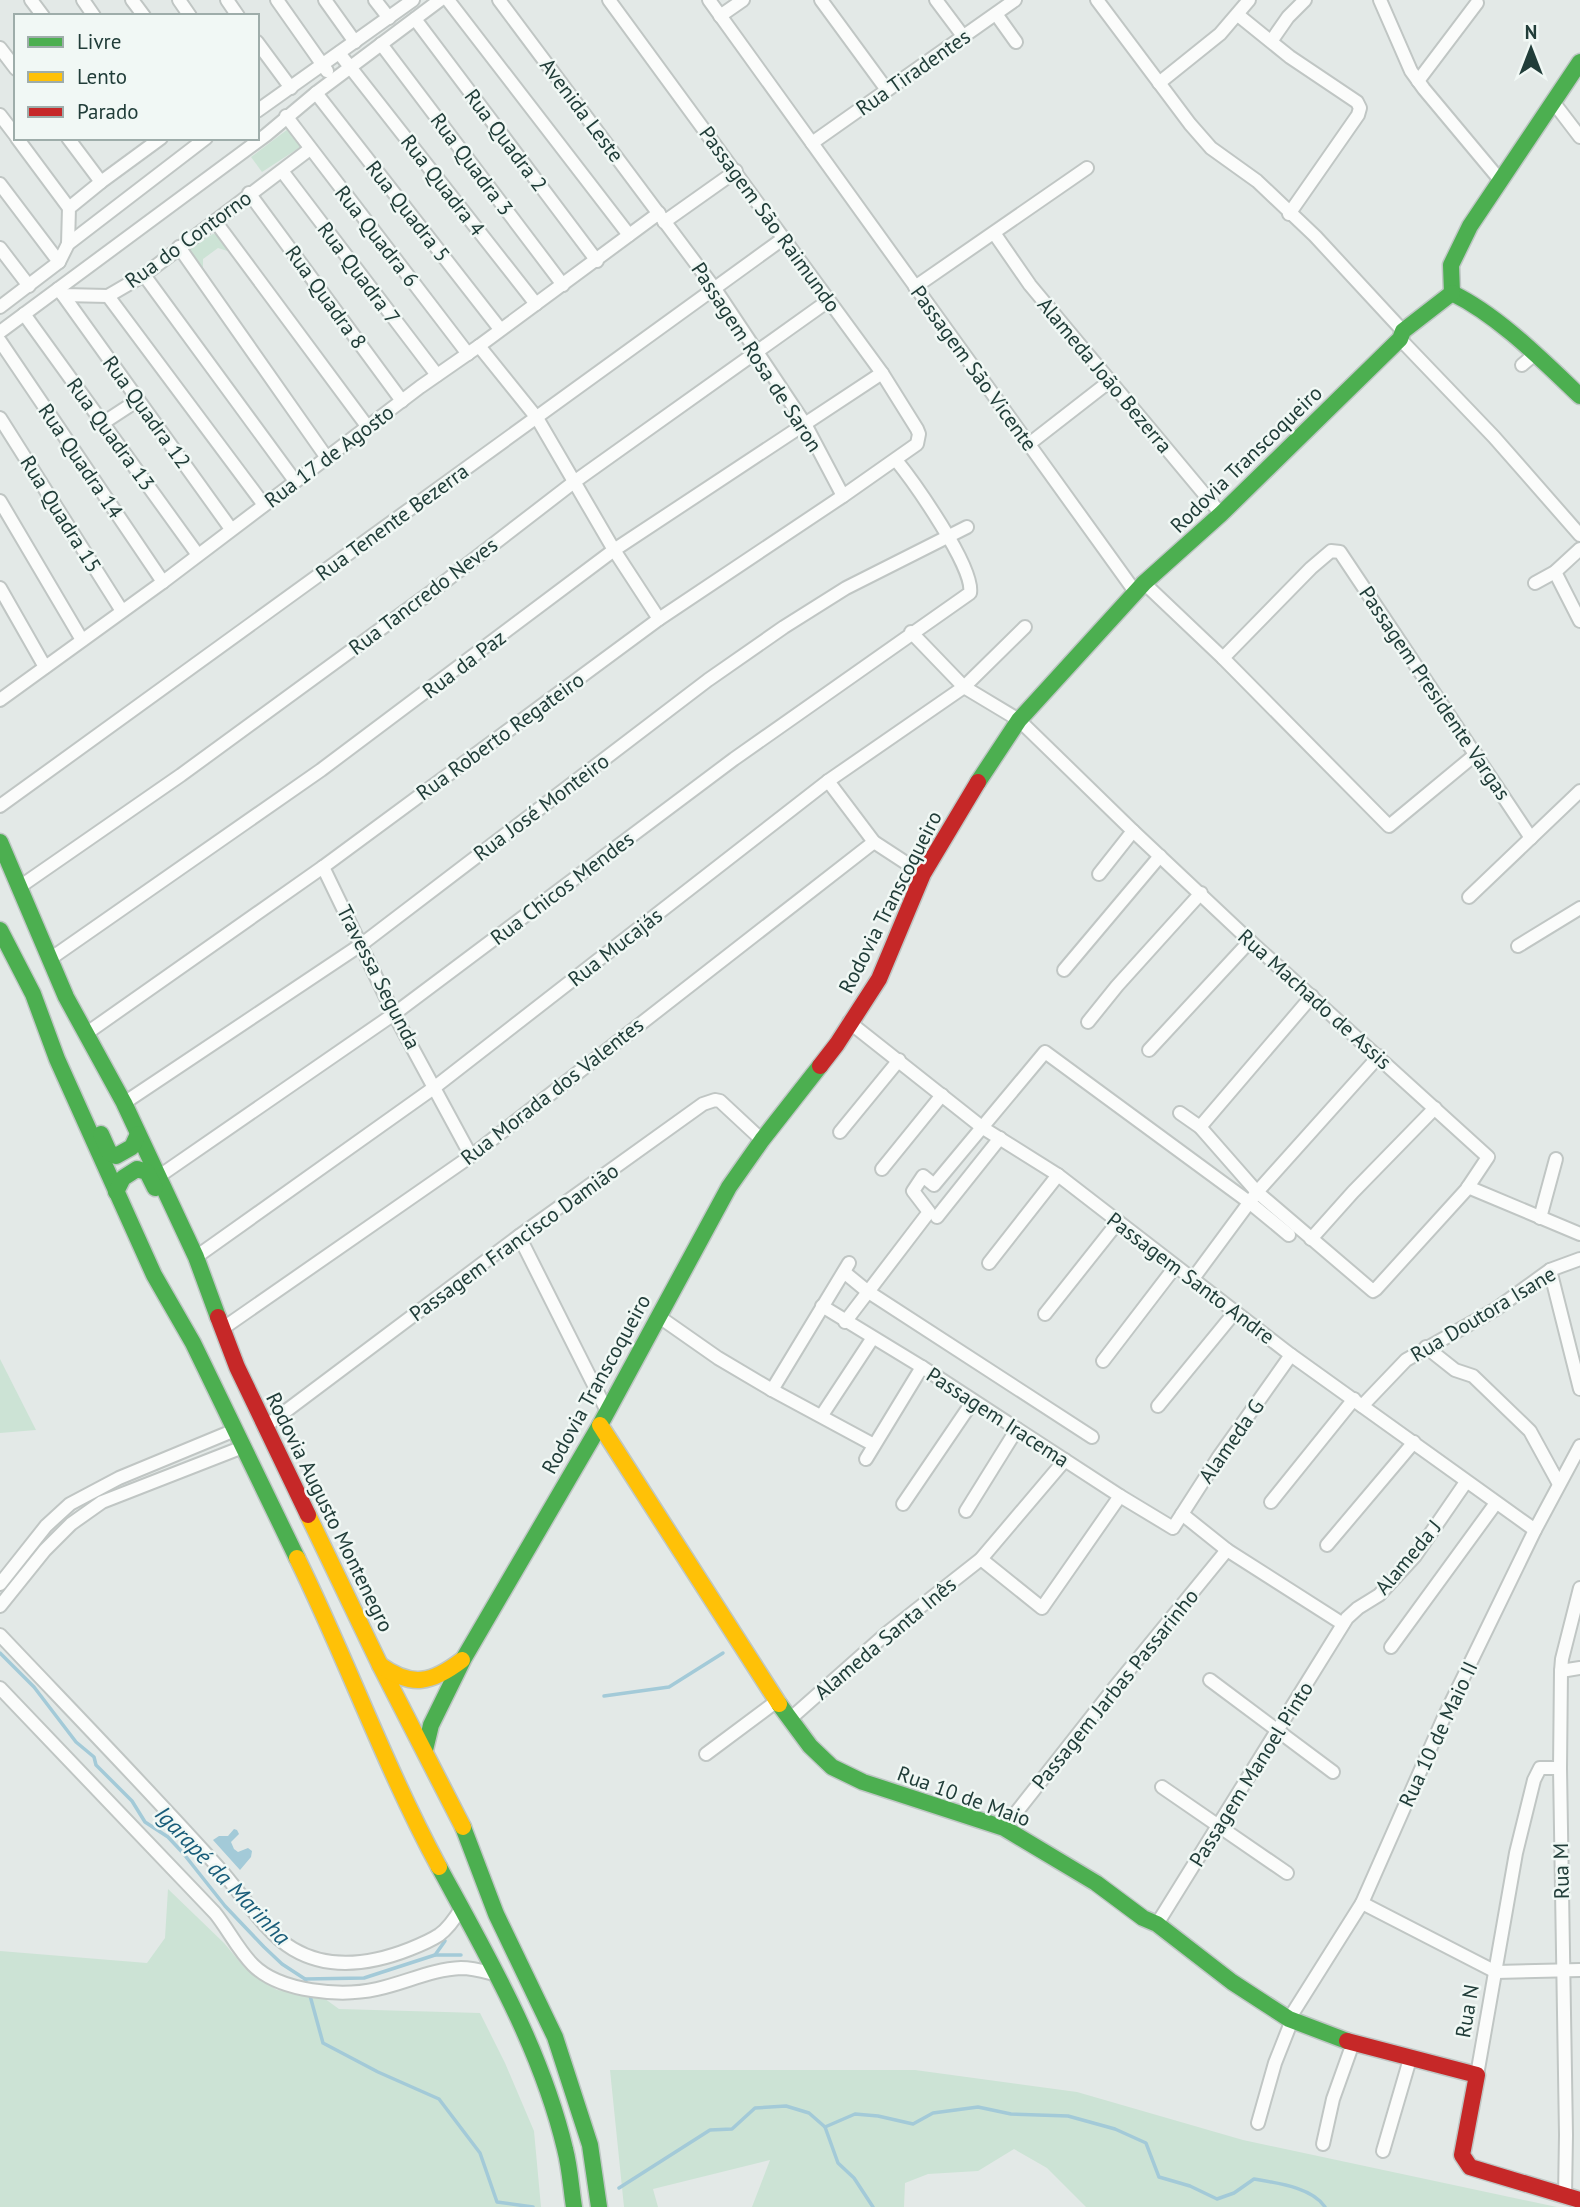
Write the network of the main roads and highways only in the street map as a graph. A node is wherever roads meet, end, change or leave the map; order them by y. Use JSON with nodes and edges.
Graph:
{"nodes":[{"id":1,"x":1580,"y":62,"type":"edge"},
{"id":2,"x":1452,"y":293,"type":"junction"},
{"id":3,"x":1580,"y":396,"type":"edge"},
{"id":4,"x":0,"y":842,"type":"edge"},
{"id":5,"x":0,"y":930,"type":"edge"},
{"id":6,"x":57,"y":1059,"type":"junction"},
{"id":7,"x":138,"y":1134,"type":"junction"},
{"id":8,"x":155,"y":1179,"type":"junction"},
{"id":9,"x":116,"y":1192,"type":"junction"},
{"id":10,"x":603,"y":1418,"type":"junction"},
{"id":11,"x":464,"y":1658,"type":"junction"},
{"id":12,"x":380,"y":1665,"type":"junction"},
{"id":13,"x":425,"y":1750,"type":"junction"},
{"id":14,"x":1477,"y":2075,"type":"joint"},
{"id":15,"x":1572,"y":2198,"type":"edge"},
{"id":16,"x":574,"y":2207,"type":"edge"},
{"id":17,"x":599,"y":2207,"type":"edge"}],
"edges":[{"from":1,"to":2,"type":"main road"},
{"from":2,"to":3,"type":"main road"},
{"from":2,"to":10,"type":"main road","name":"Rodovia Transcoqueiro"},
{"from":4,"to":7,"type":"main road"},
{"from":5,"to":6,"type":"main road"},
{"from":6,"to":7,"type":"main road"},
{"from":6,"to":9,"type":"main road"},
{"from":7,"to":8,"type":"main road"},
{"from":8,"to":9,"type":"main road"},
{"from":8,"to":12,"type":"main road","name":"Rodovia Augusto Montenegro"},
{"from":9,"to":16,"type":"main road"},
{"from":10,"to":11,"type":"main road","name":"Rodovia Transcoqueiro"},
{"from":10,"to":14,"type":"main road","name":"Rua 10 de Maio"},
{"from":11,"to":12,"type":"main road","name":"Rodovia Transcoqueiro"},
{"from":11,"to":13,"type":"main road","name":"Rodovia Transcoqueiro"},
{"from":12,"to":13,"type":"main road","name":"Rodovia Augusto Montenegro"},
{"from":13,"to":17,"type":"main road","name":"Rodovia Augusto Montenegro"},
{"from":14,"to":15,"type":"main road","name":"Rua N"}]}
